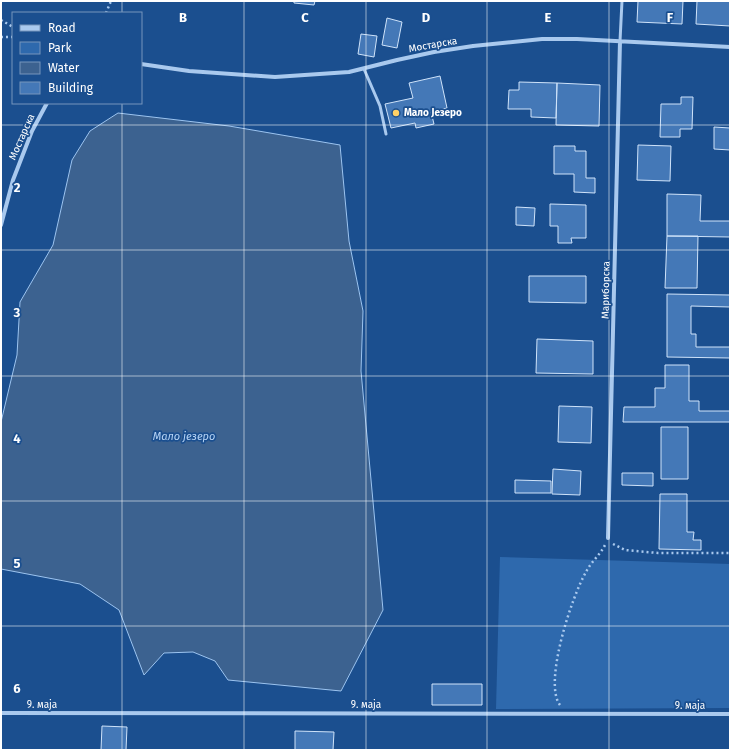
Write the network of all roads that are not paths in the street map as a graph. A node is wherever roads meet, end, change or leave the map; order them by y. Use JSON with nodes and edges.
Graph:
{"nodes":[{"id":1,"x":622,"y":1,"type":"edge"},
{"id":2,"x":620,"y":41,"type":"junction"},
{"id":3,"x":730,"y":47,"type":"edge"},
{"id":4,"x":142,"y":64,"type":"edge"},
{"id":5,"x":364,"y":69,"type":"junction"},
{"id":6,"x":46,"y":104,"type":"edge"},
{"id":7,"x":386,"y":134,"type":"dead end"},
{"id":8,"x":1,"y":225,"type":"edge"},
{"id":9,"x":608,"y":538,"type":"road end"},
{"id":10,"x":1,"y":713,"type":"edge"},
{"id":11,"x":730,"y":714,"type":"edge"}],
"edges":[{"from":1,"to":2,"type":"lane"},
{"from":2,"to":3,"type":"street","name":"Мостарска"},
{"from":2,"to":5,"type":"street","name":"Мостарска"},
{"from":2,"to":9,"type":"street","name":"Мариборска"},
{"from":4,"to":5,"type":"street","name":"Мостарска"},
{"from":5,"to":7,"type":"lane"},
{"from":6,"to":8,"type":"street","name":"Мостарска"},
{"from":10,"to":11,"type":"street","name":"9. маја"}]}
